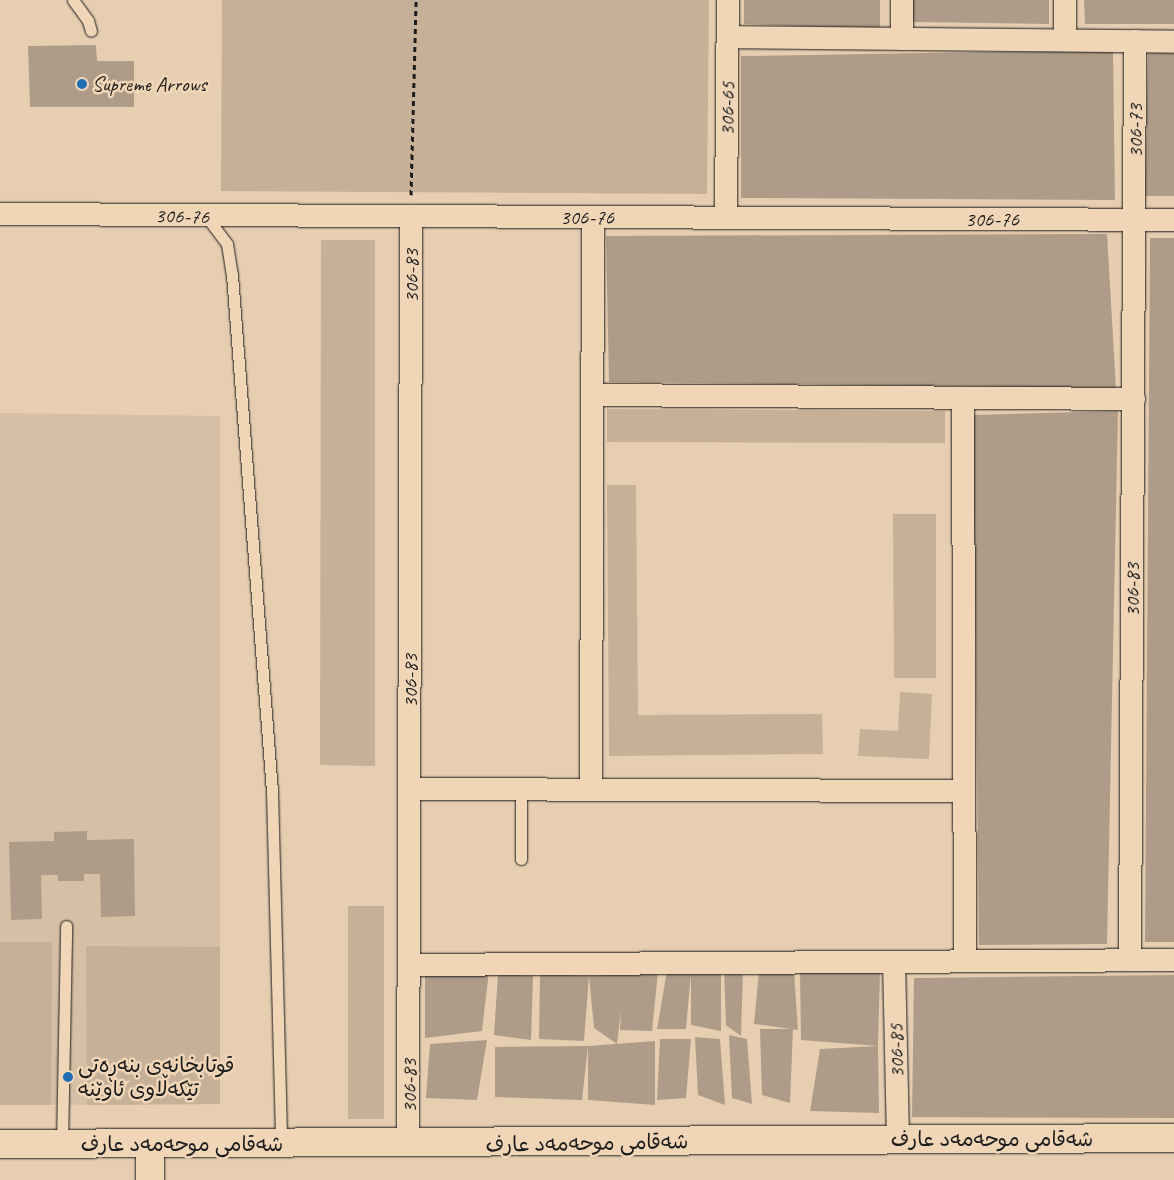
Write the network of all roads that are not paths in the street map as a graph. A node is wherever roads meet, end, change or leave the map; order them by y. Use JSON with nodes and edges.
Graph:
{"nodes":[{"id":1,"x":73,"y":0,"type":"edge"},
{"id":2,"x":728,"y":0,"type":"edge"},
{"id":3,"x":902,"y":0,"type":"edge"},
{"id":4,"x":1065,"y":0,"type":"edge"},
{"id":5,"x":91,"y":31,"type":"dead end"},
{"id":6,"x":728,"y":36,"type":"junction"},
{"id":7,"x":902,"y":39,"type":"junction"},
{"id":8,"x":1065,"y":40,"type":"junction"},
{"id":9,"x":1135,"y":41,"type":"junction"},
{"id":10,"x":1174,"y":42,"type":"edge"},
{"id":11,"x":0,"y":214,"type":"edge"},
{"id":12,"x":206,"y":216,"type":"junction"},
{"id":13,"x":593,"y":217,"type":"junction"},
{"id":14,"x":726,"y":217,"type":"junction"},
{"id":15,"x":411,"y":218,"type":"junction"},
{"id":16,"x":1135,"y":220,"type":"junction"},
{"id":17,"x":1174,"y":220,"type":"edge"},
{"id":18,"x":592,"y":395,"type":"junction"},
{"id":19,"x":963,"y":398,"type":"junction"},
{"id":20,"x":1134,"y":398,"type":"junction"},
{"id":21,"x":410,"y":789,"type":"junction"},
{"id":22,"x":521,"y":789,"type":"junction"},
{"id":23,"x":591,"y":789,"type":"junction"},
{"id":24,"x":963,"y":790,"type":"junction"},
{"id":25,"x":521,"y":859,"type":"dead end"},
{"id":26,"x":66,"y":926,"type":"dead end"},
{"id":27,"x":1130,"y":960,"type":"junction"},
{"id":28,"x":1174,"y":960,"type":"edge"},
{"id":29,"x":965,"y":961,"type":"junction"},
{"id":30,"x":894,"y":962,"type":"junction"},
{"id":31,"x":409,"y":965,"type":"junction"},
{"id":32,"x":1174,"y":1138,"type":"edge"},
{"id":33,"x":898,"y":1140,"type":"junction"},
{"id":34,"x":0,"y":1144,"type":"edge"},
{"id":35,"x":62,"y":1144,"type":"junction"},
{"id":36,"x":150,"y":1144,"type":"junction"},
{"id":37,"x":281,"y":1144,"type":"junction"},
{"id":38,"x":408,"y":1144,"type":"junction"},
{"id":39,"x":150,"y":1180,"type":"edge"}],
"edges":[{"from":1,"to":5,"type":"lane"},
{"from":2,"to":6,"type":"street","name":"306-65"},
{"from":3,"to":7,"type":"street"},
{"from":4,"to":8,"type":"street"},
{"from":6,"to":7,"type":"street"},
{"from":6,"to":14,"type":"street","name":"306-65"},
{"from":7,"to":8,"type":"street"},
{"from":8,"to":9,"type":"street"},
{"from":9,"to":10,"type":"street"},
{"from":9,"to":16,"type":"street","name":"306-73"},
{"from":11,"to":12,"type":"street","name":"306-76"},
{"from":12,"to":15,"type":"street","name":"306-76"},
{"from":12,"to":37,"type":"lane"},
{"from":13,"to":14,"type":"street","name":"306-76"},
{"from":13,"to":15,"type":"street","name":"306-76"},
{"from":13,"to":18,"type":"street"},
{"from":14,"to":16,"type":"street","name":"306-76"},
{"from":15,"to":21,"type":"street","name":"306-83"},
{"from":16,"to":17,"type":"street","name":"306-76"},
{"from":16,"to":20,"type":"street","name":"306-83"},
{"from":18,"to":19,"type":"street"},
{"from":18,"to":23,"type":"street"},
{"from":19,"to":20,"type":"street"},
{"from":19,"to":24,"type":"street"},
{"from":20,"to":27,"type":"street","name":"306-83"},
{"from":21,"to":22,"type":"street"},
{"from":21,"to":31,"type":"street","name":"306-83"},
{"from":22,"to":23,"type":"street"},
{"from":22,"to":25,"type":"lane"},
{"from":23,"to":24,"type":"street"},
{"from":24,"to":29,"type":"street"},
{"from":26,"to":35,"type":"lane"},
{"from":27,"to":28,"type":"street"},
{"from":27,"to":29,"type":"street"},
{"from":29,"to":30,"type":"street"},
{"from":30,"to":31,"type":"street"},
{"from":30,"to":33,"type":"street","name":"306-85"},
{"from":31,"to":38,"type":"street","name":"306-83"},
{"from":32,"to":33,"type":"street","name":"شەقامی موحەمەد عارف"},
{"from":33,"to":38,"type":"street","name":"شەقامی موحەمەد عارف"},
{"from":34,"to":35,"type":"street","name":"شەقامی موحەمەد عارف"},
{"from":35,"to":36,"type":"street","name":"شەقامی موحەمەد عارف"},
{"from":36,"to":37,"type":"street","name":"شەقامی موحەمەد عارف"},
{"from":36,"to":39,"type":"street"},
{"from":37,"to":38,"type":"street","name":"شەقامی موحەمەد عارف"}]}
